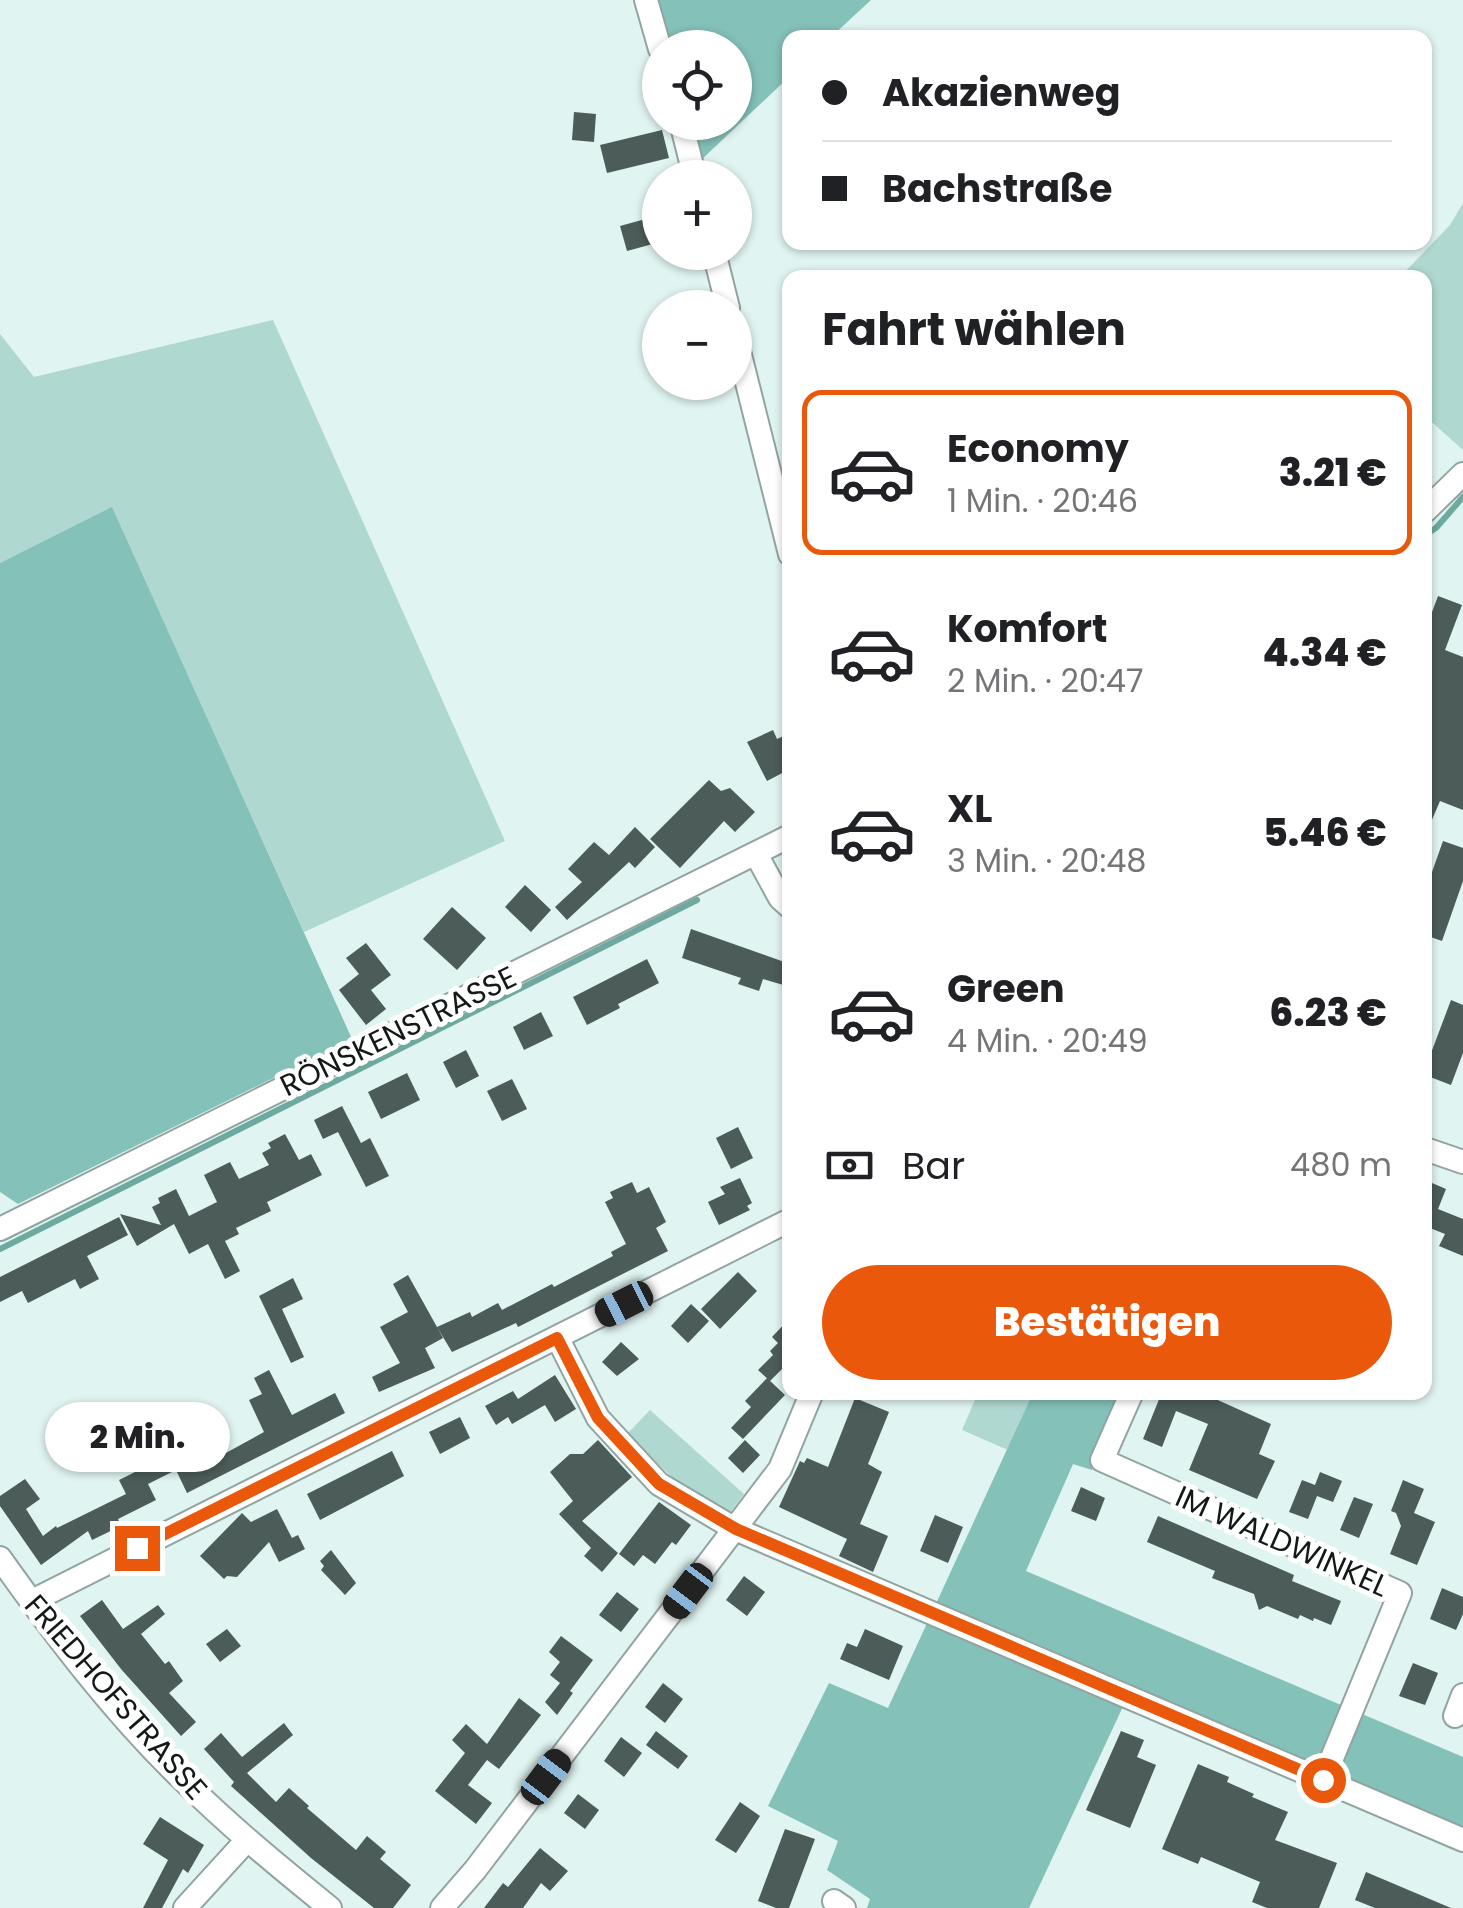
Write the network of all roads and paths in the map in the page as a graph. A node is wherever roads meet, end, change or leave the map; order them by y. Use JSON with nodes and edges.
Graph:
{"nodes":[{"id":1,"x":646,"y":0,"type":"edge"},
{"id":2,"x":655,"y":30,"type":"edge"},
{"id":3,"x":751,"y":400,"type":"edge"},
{"id":4,"x":1463,"y":474,"type":"edge"},
{"id":5,"x":1432,"y":504,"type":"edge"},
{"id":6,"x":782,"y":522,"type":"edge"},
{"id":7,"x":782,"y":840,"type":"edge"},
{"id":8,"x":756,"y":854,"type":"junction"},
{"id":9,"x":782,"y":900,"type":"edge"},
{"id":10,"x":1432,"y":1151,"type":"edge"},
{"id":11,"x":1463,"y":1162,"type":"edge"},
{"id":12,"x":782,"y":1224,"type":"edge"},
{"id":13,"x":2,"y":1225,"type":"edge"},
{"id":14,"x":557,"y":1338,"type":"junction"},
{"id":15,"x":809,"y":1400,"type":"edge"},
{"id":16,"x":1128,"y":1400,"type":"edge"},
{"id":17,"x":736,"y":1529,"type":"junction"},
{"id":18,"x":0,"y":1558,"type":"edge"},
{"id":19,"x":32,"y":1601,"type":"junction"},
{"id":20,"x":1323,"y":1780,"type":"junction"},
{"id":21,"x":247,"y":1840,"type":"junction"},
{"id":22,"x":1463,"y":1840,"type":"edge"},
{"id":23,"x":185,"y":1908,"type":"edge"},
{"id":24,"x":330,"y":1908,"type":"edge"},
{"id":25,"x":442,"y":1908,"type":"edge"}],
"edges":[{"from":1,"to":2,"type":"street"},
{"from":3,"to":6,"type":"street"},
{"from":4,"to":5,"type":"street"},
{"from":7,"to":8,"type":"street","name":"RÖNSKENSTRASSE"},
{"from":8,"to":9,"type":"street"},
{"from":8,"to":13,"type":"street","name":"RÖNSKENSTRASSE"},
{"from":10,"to":11,"type":"street"},
{"from":12,"to":14,"type":"street"},
{"from":14,"to":17,"type":"street"},
{"from":14,"to":19,"type":"street"},
{"from":15,"to":17,"type":"street"},
{"from":16,"to":20,"type":"street","name":"IM WALDWINKEL"},
{"from":17,"to":20,"type":"street"},
{"from":17,"to":25,"type":"street"},
{"from":18,"to":19,"type":"street","name":"FRIEDHOFSTRASSE"},
{"from":19,"to":21,"type":"street","name":"FRIEDHOFSTRASSE"},
{"from":20,"to":22,"type":"street"},
{"from":21,"to":23,"type":"street"},
{"from":21,"to":24,"type":"street","name":"FRIEDHOFSTRASSE"}]}
